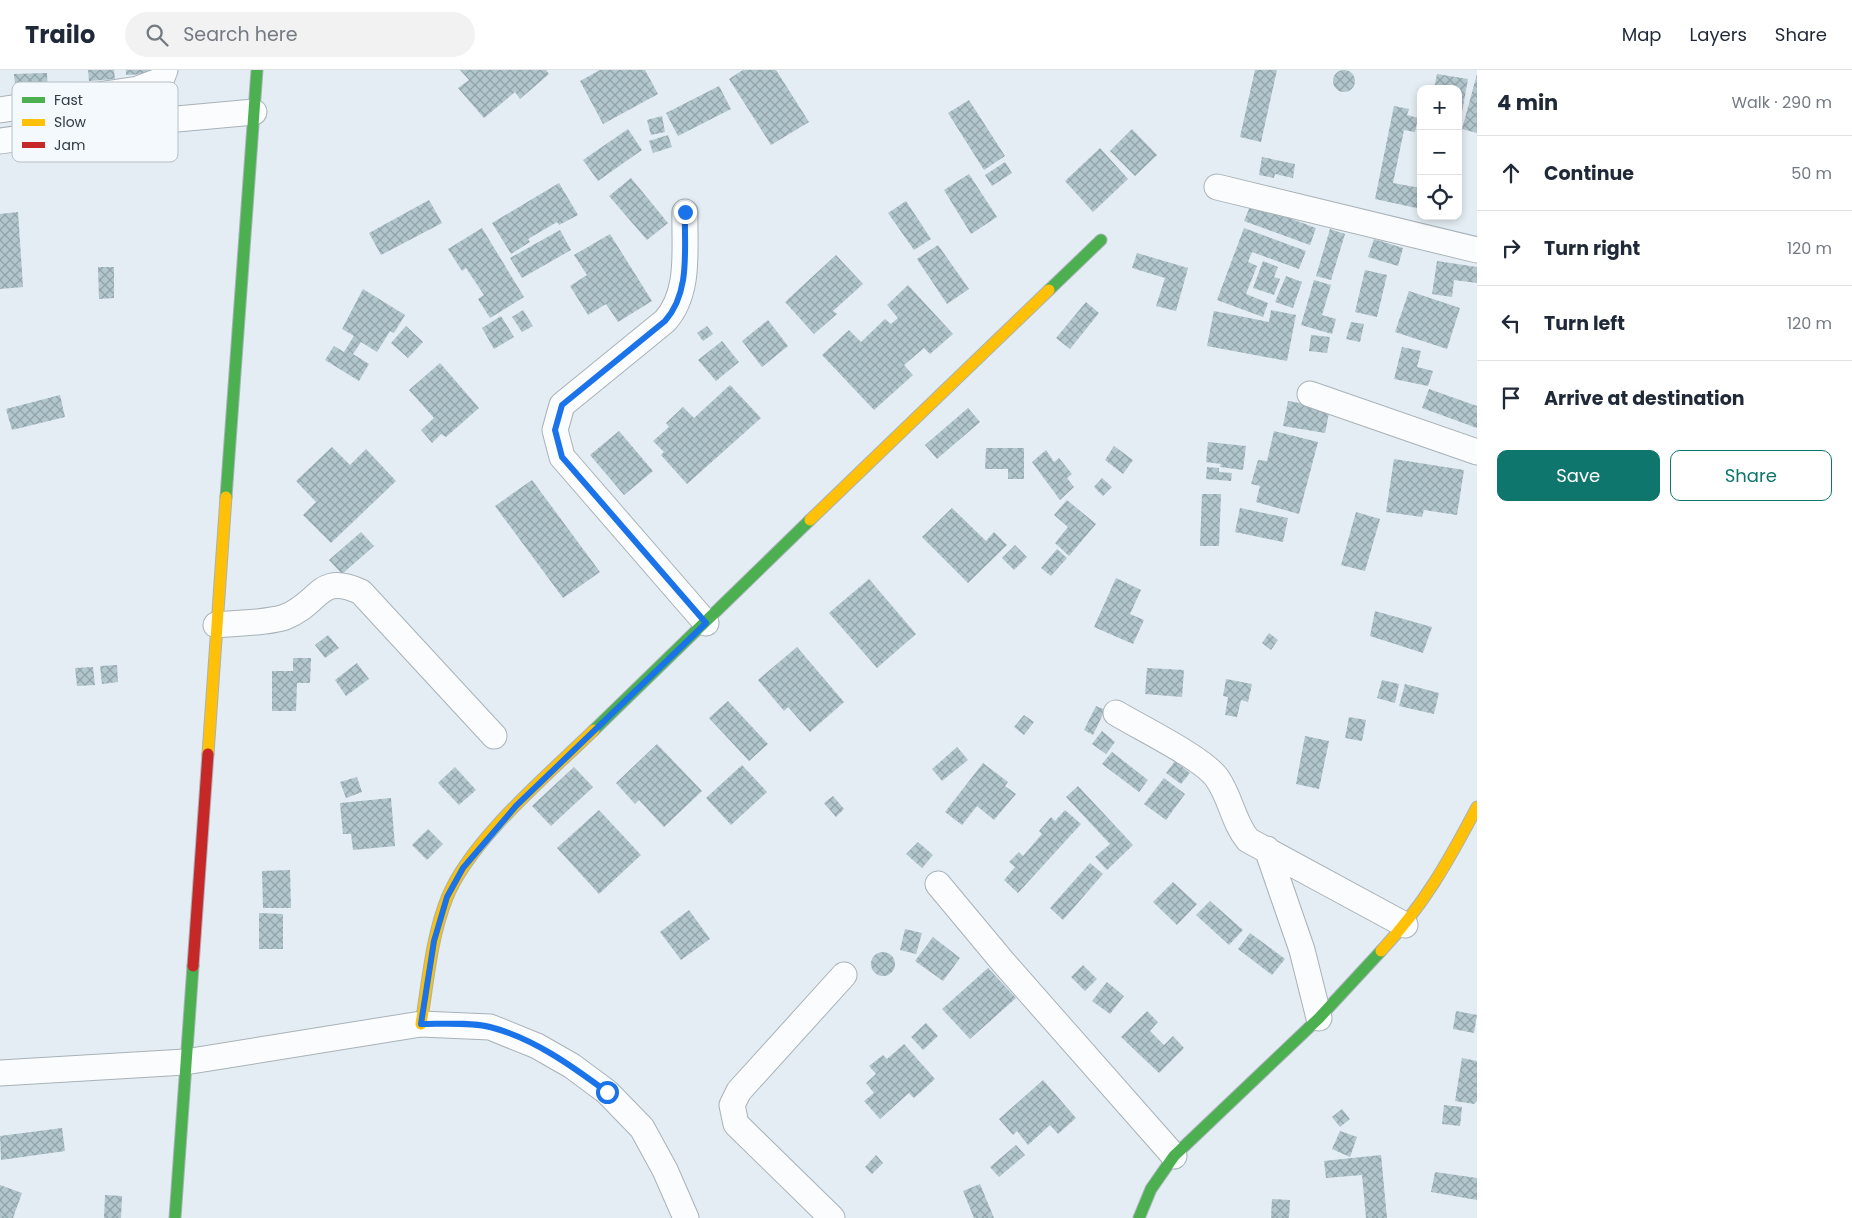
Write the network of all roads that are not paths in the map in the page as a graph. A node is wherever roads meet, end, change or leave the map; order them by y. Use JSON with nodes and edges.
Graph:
{"nodes":[{"id":1,"x":165,"y":70,"type":"edge"},
{"id":2,"x":257,"y":70,"type":"edge"},
{"id":3,"x":156,"y":82,"type":"edge"},
{"id":4,"x":254,"y":112,"type":"junction"},
{"id":5,"x":178,"y":119,"type":"edge"},
{"id":6,"x":1217,"y":187,"type":"dead end"},
{"id":7,"x":685,"y":212,"type":"dead end"},
{"id":8,"x":1101,"y":240,"type":"dead end"},
{"id":9,"x":1477,"y":250,"type":"edge"},
{"id":10,"x":1310,"y":394,"type":"dead end"},
{"id":11,"x":1477,"y":452,"type":"edge"},
{"id":12,"x":706,"y":623,"type":"junction"},
{"id":13,"x":216,"y":626,"type":"junction"},
{"id":14,"x":1116,"y":713,"type":"dead end"},
{"id":15,"x":494,"y":736,"type":"dead end"},
{"id":16,"x":1477,"y":807,"type":"edge"},
{"id":17,"x":1266,"y":849,"type":"junction"},
{"id":18,"x":938,"y":884,"type":"dead end"},
{"id":19,"x":1406,"y":925,"type":"junction"},
{"id":20,"x":844,"y":975,"type":"dead end"},
{"id":21,"x":1320,"y":1018,"type":"junction"},
{"id":22,"x":421,"y":1024,"type":"junction"},
{"id":23,"x":185,"y":1062,"type":"junction"},
{"id":24,"x":0,"y":1072,"type":"edge"},
{"id":25,"x":1174,"y":1156,"type":"junction"},
{"id":26,"x":175,"y":1218,"type":"edge"},
{"id":27,"x":686,"y":1218,"type":"edge"},
{"id":28,"x":832,"y":1218,"type":"edge"},
{"id":29,"x":1139,"y":1218,"type":"edge"}],
"edges":[{"from":1,"to":3,"type":"street"},
{"from":2,"to":4,"type":"street"},
{"from":4,"to":5,"type":"street"},
{"from":4,"to":13,"type":"street"},
{"from":6,"to":9,"type":"street"},
{"from":7,"to":12,"type":"street"},
{"from":8,"to":12,"type":"street"},
{"from":10,"to":11,"type":"street"},
{"from":12,"to":22,"type":"street"},
{"from":13,"to":15,"type":"street"},
{"from":13,"to":23,"type":"street"},
{"from":14,"to":17,"type":"street"},
{"from":16,"to":19,"type":"street"},
{"from":17,"to":19,"type":"street"},
{"from":17,"to":21,"type":"street"},
{"from":18,"to":25,"type":"street"},
{"from":19,"to":21,"type":"street"},
{"from":20,"to":28,"type":"street"},
{"from":21,"to":25,"type":"street"},
{"from":22,"to":23,"type":"street"},
{"from":22,"to":27,"type":"street"},
{"from":23,"to":24,"type":"street"},
{"from":23,"to":26,"type":"street"},
{"from":25,"to":29,"type":"street"}]}
